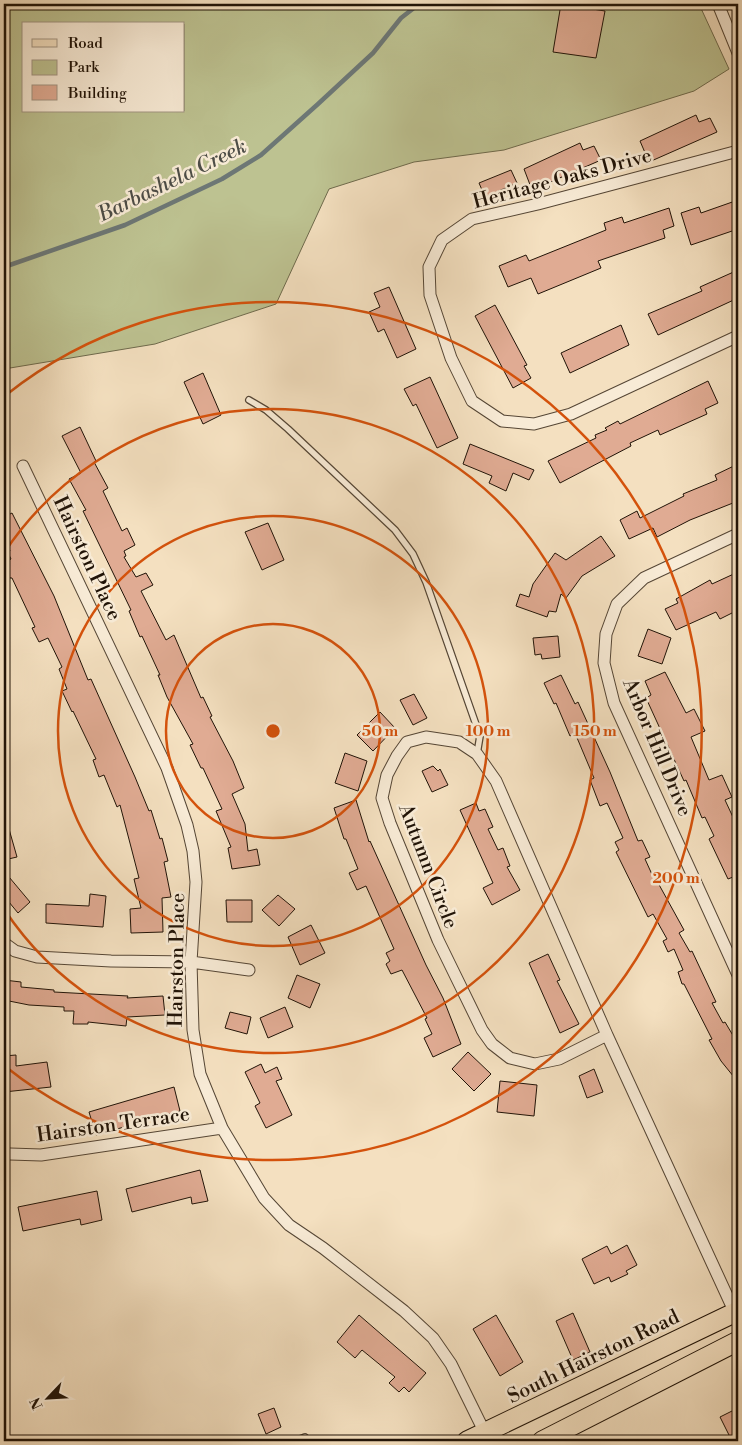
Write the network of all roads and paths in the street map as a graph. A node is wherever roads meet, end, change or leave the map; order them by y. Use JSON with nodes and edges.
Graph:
{"nodes":[{"id":1,"x":718,"y":4,"type":"edge"},
{"id":2,"x":738,"y":54,"type":"edge"},
{"id":3,"x":738,"y":152,"type":"edge"},
{"id":4,"x":738,"y":336,"type":"edge"},
{"id":5,"x":249,"y":400,"type":"dead end"},
{"id":6,"x":23,"y":466,"type":"dead end"},
{"id":7,"x":738,"y":534,"type":"edge"},
{"id":8,"x":477,"y":754,"type":"junction"},
{"id":9,"x":4,"y":943,"type":"edge"},
{"id":10,"x":191,"y":962,"type":"junction"},
{"id":11,"x":248,"y":970,"type":"dead end"},
{"id":12,"x":738,"y":975,"type":"edge"},
{"id":13,"x":607,"y":1035,"type":"junction"},
{"id":14,"x":222,"y":1128,"type":"junction"},
{"id":15,"x":10,"y":1154,"type":"dead end"},
{"id":16,"x":736,"y":1312,"type":"edge"},
{"id":17,"x":738,"y":1341,"type":"edge"},
{"id":18,"x":487,"y":1437,"type":"edge"},
{"id":19,"x":295,"y":1441,"type":"edge"},
{"id":20,"x":309,"y":1441,"type":"edge"},
{"id":21,"x":467,"y":1441,"type":"edge"},
{"id":22,"x":542,"y":1441,"type":"edge"}],
"edges":[{"from":1,"to":2,"type":"street"},
{"from":3,"to":4,"type":"street","name":"Heritage Oaks Drive"},
{"from":5,"to":8,"type":"lane"},
{"from":6,"to":10,"type":"street","name":"Hairston Place"},
{"from":7,"to":12,"type":"street","name":"Arbor Hill Drive"},
{"from":8,"to":13,"type":"street","name":"Autumn Circle"},
{"from":8,"to":13,"type":"street","name":"Autumn Circle"},
{"from":9,"to":10,"type":"street"},
{"from":10,"to":11,"type":"street"},
{"from":10,"to":14,"type":"street","name":"Hairston Place"},
{"from":13,"to":16,"type":"street","name":"Autumn Circle"},
{"from":14,"to":15,"type":"street","name":"Hairston Terrace"},
{"from":14,"to":18,"type":"street","name":"Hairston Place"},
{"from":16,"to":18,"type":"main road","name":"South Hairston Road"},
{"from":17,"to":22,"type":"main road"},
{"from":18,"to":21,"type":"main road","name":"South Hairston Road"},
{"from":19,"to":20,"type":"lane"}]}
